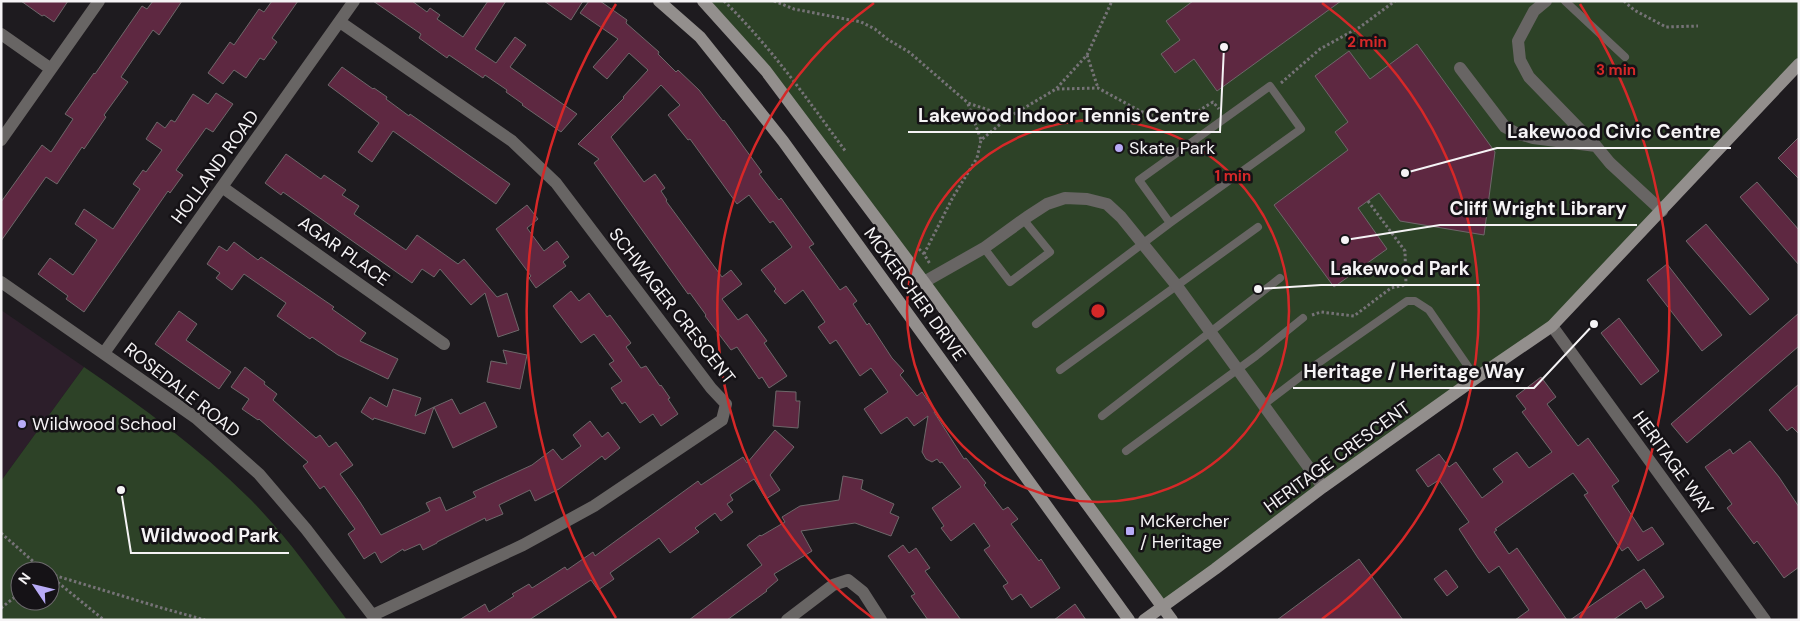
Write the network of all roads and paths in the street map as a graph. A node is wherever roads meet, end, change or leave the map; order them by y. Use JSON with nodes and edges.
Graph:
{"nodes":[{"id":1,"x":99,"y":1,"type":"edge"},
{"id":2,"x":354,"y":1,"type":"edge"},
{"id":3,"x":659,"y":1,"type":"edge"},
{"id":4,"x":704,"y":1,"type":"edge"},
{"id":5,"x":774,"y":1,"type":"edge"},
{"id":6,"x":1112,"y":1,"type":"edge"},
{"id":7,"x":1395,"y":1,"type":"edge"},
{"id":8,"x":1546,"y":1,"type":"edge"},
{"id":9,"x":1565,"y":1,"type":"edge"},
{"id":10,"x":1624,"y":1,"type":"edge"},
{"id":11,"x":340,"y":22,"type":"junction"},
{"id":12,"x":1698,"y":26,"type":"dead end"},
{"id":13,"x":1,"y":34,"type":"edge"},
{"id":14,"x":1087,"y":55,"type":"junction"},
{"id":15,"x":1625,"y":57,"type":"dead end"},
{"id":16,"x":1799,"y":64,"type":"edge"},
{"id":17,"x":1460,"y":68,"type":"dead end"},
{"id":18,"x":51,"y":69,"type":"junction"},
{"id":19,"x":1098,"y":88,"type":"junction"},
{"id":20,"x":1056,"y":89,"type":"junction"},
{"id":21,"x":1273,"y":90,"type":"junction"},
{"id":22,"x":968,"y":103,"type":"junction"},
{"id":23,"x":1009,"y":117,"type":"junction"},
{"id":24,"x":1225,"y":118,"type":"junction"},
{"id":25,"x":1,"y":140,"type":"edge"},
{"id":26,"x":981,"y":140,"type":"junction"},
{"id":27,"x":1596,"y":146,"type":"junction"},
{"id":28,"x":222,"y":187,"type":"junction"},
{"id":29,"x":1368,"y":201,"type":"dead end"},
{"id":30,"x":1662,"y":211,"type":"junction"},
{"id":31,"x":1023,"y":219,"type":"junction"},
{"id":32,"x":1170,"y":223,"type":"junction"},
{"id":33,"x":1258,"y":227,"type":"dead end"},
{"id":34,"x":1144,"y":244,"type":"junction"},
{"id":35,"x":984,"y":248,"type":"junction"},
{"id":36,"x":924,"y":254,"type":"dead end"},
{"id":37,"x":1280,"y":278,"type":"dead end"},
{"id":38,"x":1,"y":282,"type":"edge"},
{"id":39,"x":924,"y":282,"type":"junction"},
{"id":40,"x":1406,"y":285,"type":"junction"},
{"id":41,"x":1177,"y":286,"type":"junction"},
{"id":42,"x":1407,"y":301,"type":"junction"},
{"id":43,"x":1303,"y":318,"type":"joint"},
{"id":44,"x":1036,"y":324,"type":"dead end"},
{"id":45,"x":1552,"y":326,"type":"junction"},
{"id":46,"x":1210,"y":333,"type":"junction"},
{"id":47,"x":444,"y":344,"type":"dead end"},
{"id":48,"x":104,"y":352,"type":"junction"},
{"id":49,"x":1237,"y":369,"type":"junction"},
{"id":50,"x":1060,"y":370,"type":"dead end"},
{"id":51,"x":1476,"y":378,"type":"junction"},
{"id":52,"x":1263,"y":405,"type":"junction"},
{"id":53,"x":1102,"y":416,"type":"dead end"},
{"id":54,"x":1126,"y":451,"type":"dead end"},
{"id":55,"x":1323,"y":487,"type":"junction"},
{"id":56,"x":1,"y":533,"type":"edge"},
{"id":57,"x":33,"y":561,"type":"edge"},
{"id":58,"x":60,"y":578,"type":"edge"},
{"id":59,"x":60,"y":583,"type":"edge"},
{"id":60,"x":1162,"y":607,"type":"junction"},
{"id":61,"x":374,"y":617,"type":"edge"},
{"id":62,"x":104,"y":620,"type":"edge"},
{"id":63,"x":205,"y":620,"type":"edge"},
{"id":64,"x":787,"y":620,"type":"edge"},
{"id":65,"x":882,"y":620,"type":"edge"},
{"id":66,"x":1129,"y":620,"type":"edge"},
{"id":67,"x":1144,"y":620,"type":"edge"},
{"id":68,"x":1172,"y":620,"type":"edge"},
{"id":69,"x":1765,"y":620,"type":"edge"}],
"edges":[{"from":1,"to":18,"type":"street"},
{"from":2,"to":11,"type":"street","name":"HOLLAND ROAD"},
{"from":3,"to":66,"type":"main road","name":"MCKERCHER DRIVE"},
{"from":4,"to":39,"type":"main road","name":"MCKERCHER DRIVE"},
{"from":5,"to":22,"type":"path"},
{"from":6,"to":14,"type":"path"},
{"from":7,"to":21,"type":"path"},
{"from":8,"to":27,"type":"street"},
{"from":9,"to":15,"type":"lane"},
{"from":10,"to":12,"type":"path"},
{"from":11,"to":28,"type":"street","name":"HOLLAND ROAD"},
{"from":11,"to":61,"type":"street","name":"SCHWAGER CRESCENT"},
{"from":13,"to":18,"type":"street"},
{"from":14,"to":19,"type":"path"},
{"from":14,"to":20,"type":"path"},
{"from":16,"to":30,"type":"main road","name":"HERITAGE CRESCENT"},
{"from":17,"to":27,"type":"street"},
{"from":18,"to":25,"type":"street"},
{"from":19,"to":20,"type":"path"},
{"from":19,"to":24,"type":"path"},
{"from":20,"to":23,"type":"path"},
{"from":21,"to":24,"type":"lane"},
{"from":21,"to":32,"type":"lane"},
{"from":22,"to":23,"type":"path"},
{"from":22,"to":26,"type":"path"},
{"from":23,"to":26,"type":"path"},
{"from":24,"to":32,"type":"lane"},
{"from":26,"to":36,"type":"path"},
{"from":27,"to":30,"type":"street"},
{"from":28,"to":47,"type":"street","name":"AGAR PLACE"},
{"from":28,"to":48,"type":"street","name":"HOLLAND ROAD"},
{"from":29,"to":40,"type":"path"},
{"from":30,"to":45,"type":"main road","name":"HERITAGE CRESCENT"},
{"from":31,"to":34,"type":"street"},
{"from":31,"to":35,"type":"street"},
{"from":31,"to":35,"type":"lane"},
{"from":32,"to":34,"type":"lane"},
{"from":33,"to":41,"type":"lane"},
{"from":34,"to":41,"type":"street"},
{"from":34,"to":44,"type":"lane"},
{"from":35,"to":39,"type":"street"},
{"from":37,"to":46,"type":"lane"},
{"from":38,"to":48,"type":"street","name":"ROSEDALE ROAD"},
{"from":39,"to":60,"type":"main road","name":"MCKERCHER DRIVE"},
{"from":40,"to":42,"type":"path"},
{"from":40,"to":43,"type":"path"},
{"from":41,"to":46,"type":"street"},
{"from":41,"to":50,"type":"lane"},
{"from":42,"to":51,"type":"lane"},
{"from":42,"to":52,"type":"lane"},
{"from":43,"to":49,"type":"lane"},
{"from":45,"to":51,"type":"main road","name":"HERITAGE CRESCENT"},
{"from":45,"to":69,"type":"street","name":"HERITAGE WAY"},
{"from":46,"to":49,"type":"street"},
{"from":46,"to":53,"type":"lane"},
{"from":48,"to":61,"type":"street","name":"ROSEDALE ROAD"},
{"from":49,"to":52,"type":"street"},
{"from":49,"to":54,"type":"lane"},
{"from":51,"to":55,"type":"main road","name":"HERITAGE CRESCENT"},
{"from":52,"to":55,"type":"street"},
{"from":55,"to":60,"type":"main road","name":"HERITAGE CRESCENT"},
{"from":56,"to":57,"type":"path"},
{"from":58,"to":63,"type":"path"},
{"from":59,"to":62,"type":"path"},
{"from":60,"to":67,"type":"main road","name":"HERITAGE CRESCENT"},
{"from":60,"to":68,"type":"main road","name":"MCKERCHER DRIVE"},
{"from":64,"to":65,"type":"street"}]}
